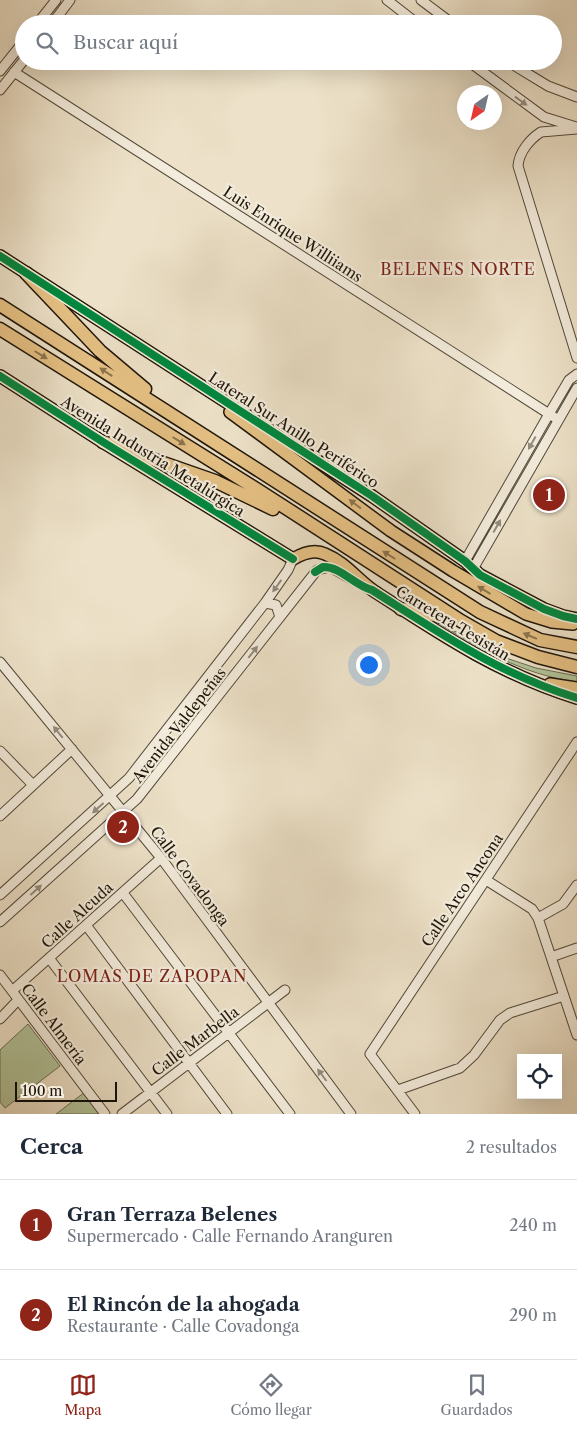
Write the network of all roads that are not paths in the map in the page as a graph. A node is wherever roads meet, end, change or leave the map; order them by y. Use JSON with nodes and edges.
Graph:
{"nodes":[{"id":1,"x":56,"y":0,"type":"edge"},
{"id":2,"x":70,"y":0,"type":"edge"},
{"id":3,"x":387,"y":0,"type":"edge"},
{"id":4,"x":420,"y":0,"type":"edge"},
{"id":5,"x":44,"y":15,"type":"edge"},
{"id":6,"x":59,"y":15,"type":"edge"},
{"id":7,"x":406,"y":15,"type":"edge"},
{"id":8,"x":441,"y":15,"type":"edge"},
{"id":9,"x":15,"y":53,"type":"edge"},
{"id":10,"x":480,"y":70,"type":"edge"},
{"id":11,"x":522,"y":70,"type":"edge"},
{"id":12,"x":0,"y":72,"type":"edge"},
{"id":13,"x":14,"y":72,"type":"joint"},
{"id":14,"x":0,"y":90,"type":"edge"},
{"id":15,"x":577,"y":97,"type":"edge"},
{"id":16,"x":544,"y":117,"type":"junction"},
{"id":17,"x":577,"y":128,"type":"edge"},
{"id":18,"x":542,"y":132,"type":"junction"},
{"id":19,"x":0,"y":256,"type":"edge"},
{"id":20,"x":26,"y":273,"type":"junction"},
{"id":21,"x":0,"y":305,"type":"edge"},
{"id":22,"x":0,"y":329,"type":"edge"},
{"id":23,"x":577,"y":358,"type":"edge"},
{"id":24,"x":577,"y":374,"type":"edge"},
{"id":25,"x":0,"y":376,"type":"edge"},
{"id":26,"x":577,"y":388,"type":"edge"},
{"id":27,"x":213,"y":394,"type":"junction"},
{"id":28,"x":549,"y":414,"type":"junction"},
{"id":29,"x":557,"y":419,"type":"junction"},
{"id":30,"x":103,"y":442,"type":"junction"},
{"id":31,"x":295,"y":493,"type":"junction"},
{"id":32,"x":503,"y":494,"type":"junction"},
{"id":33,"x":512,"y":499,"type":"junction"},
{"id":34,"x":331,"y":537,"type":"junction"},
{"id":35,"x":293,"y":559,"type":"junction"},
{"id":36,"x":469,"y":565,"type":"junction"},
{"id":37,"x":372,"y":590,"type":"junction"},
{"id":38,"x":264,"y":603,"type":"junction"},
{"id":39,"x":401,"y":609,"type":"junction"},
{"id":40,"x":280,"y":617,"type":"junction"},
{"id":41,"x":577,"y":618,"type":"edge"},
{"id":42,"x":461,"y":621,"type":"junction"},
{"id":43,"x":577,"y":624,"type":"edge"},
{"id":44,"x":577,"y":648,"type":"edge"},
{"id":45,"x":0,"y":662,"type":"edge"},
{"id":46,"x":577,"y":667,"type":"edge"},
{"id":47,"x":530,"y":682,"type":"junction"},
{"id":48,"x":577,"y":688,"type":"edge"},
{"id":49,"x":577,"y":698,"type":"edge"},
{"id":50,"x":577,"y":742,"type":"edge"},
{"id":51,"x":72,"y":749,"type":"junction"},
{"id":52,"x":0,"y":751,"type":"edge"},
{"id":53,"x":33,"y":785,"type":"junction"},
{"id":54,"x":111,"y":797,"type":"junction"},
{"id":55,"x":124,"y":812,"type":"junction"},
{"id":56,"x":0,"y":816,"type":"edge"},
{"id":57,"x":161,"y":858,"type":"junction"},
{"id":58,"x":486,"y":880,"type":"junction"},
{"id":59,"x":577,"y":885,"type":"edge"},
{"id":60,"x":122,"y":893,"type":"junction"},
{"id":61,"x":0,"y":895,"type":"edge"},
{"id":62,"x":538,"y":918,"type":"junction"},
{"id":63,"x":0,"y":922,"type":"edge"},
{"id":64,"x":86,"y":926,"type":"junction"},
{"id":65,"x":577,"y":948,"type":"edge"},
{"id":66,"x":551,"y":957,"type":"junction"},
{"id":67,"x":49,"y":958,"type":"junction"},
{"id":68,"x":2,"y":980,"type":"edge"},
{"id":69,"x":285,"y":990,"type":"dead end"},
{"id":70,"x":12,"y":991,"type":"junction"},
{"id":71,"x":564,"y":996,"type":"junction"},
{"id":72,"x":18,"y":1000,"type":"junction"},
{"id":73,"x":268,"y":1003,"type":"junction"},
{"id":74,"x":0,"y":1018,"type":"edge"},
{"id":75,"x":230,"y":1032,"type":"junction"},
{"id":76,"x":577,"y":1033,"type":"edge"},
{"id":77,"x":189,"y":1063,"type":"junction"},
{"id":78,"x":398,"y":1090,"type":"junction"},
{"id":79,"x":151,"y":1092,"type":"junction"},
{"id":80,"x":105,"y":1114,"type":"edge"},
{"id":81,"x":122,"y":1114,"type":"edge"},
{"id":82,"x":167,"y":1114,"type":"edge"},
{"id":83,"x":228,"y":1114,"type":"edge"},
{"id":84,"x":290,"y":1114,"type":"edge"},
{"id":85,"x":351,"y":1114,"type":"edge"},
{"id":86,"x":416,"y":1114,"type":"edge"}],
"edges":[{"from":1,"to":5,"type":"street"},
{"from":2,"to":6,"type":"street"},
{"from":3,"to":7,"type":"street"},
{"from":4,"to":8,"type":"street"},
{"from":9,"to":12,"type":"street"},
{"from":10,"to":16,"type":"street","one_way":true},
{"from":11,"to":15,"type":"street"},
{"from":13,"to":14,"type":"street"},
{"from":13,"to":28,"type":"street","name":"Luis Enrique Williiams"},
{"from":16,"to":17,"type":"street"},
{"from":16,"to":18,"type":"street"},
{"from":17,"to":18,"type":"street"},
{"from":18,"to":23,"type":"street"},
{"from":19,"to":20,"type":"main road","name":"Lateral Sur Anillo Periférico"},
{"from":20,"to":27,"type":"main road","name":"Lateral Sur Anillo Periférico"},
{"from":20,"to":31,"type":"highway"},
{"from":31,"to":21,"type":"highway","one_way":true},
{"from":22,"to":34,"type":"highway","one_way":true},
{"from":24,"to":28,"type":"street"},
{"from":25,"to":30,"type":"main road","name":"Avenida Industria Metalúrgica"},
{"from":26,"to":29,"type":"street"},
{"from":27,"to":36,"type":"main road","name":"Lateral Sur Anillo Periférico"},
{"from":43,"to":27,"type":"main road","one_way":true},
{"from":28,"to":29,"type":"street","name":"Luis Enrique Williiams"},
{"from":28,"to":32,"type":"street","one_way":true},
{"from":29,"to":33,"type":"street"},
{"from":30,"to":34,"type":"highway"},
{"from":30,"to":35,"type":"main road","name":"Avenida Industria Metalúrgica"},
{"from":44,"to":31,"type":"highway","one_way":true},
{"from":32,"to":33,"type":"street"},
{"from":32,"to":36,"type":"street"},
{"from":36,"to":33,"type":"street","one_way":true},
{"from":34,"to":42,"type":"highway"},
{"from":35,"to":37,"type":"main road"},
{"from":35,"to":38,"type":"street","name":"Avenida Valdepeñas","one_way":true},
{"from":36,"to":41,"type":"main road","name":"Lateral Sur Anillo Periférico"},
{"from":37,"to":39,"type":"main road","name":"Carretera Tesistán"},
{"from":37,"to":40,"type":"street","name":"Avenida Valdepeñas"},
{"from":38,"to":40,"type":"street"},
{"from":38,"to":54,"type":"street","name":"Avenida Valdepeñas"},
{"from":39,"to":42,"type":"highway"},
{"from":39,"to":47,"type":"main road","name":"Carretera Tesistán"},
{"from":55,"to":40,"type":"street","name":"Avenida Valdepeñas","one_way":true},
{"from":42,"to":46,"type":"highway"},
{"from":51,"to":45,"type":"street","name":"Calle Covadonga","one_way":true},
{"from":47,"to":48,"type":"main road"},
{"from":47,"to":49,"type":"main road","name":"Carretera Tesistán"},
{"from":50,"to":58,"type":"street","name":"Calle Arco Ancona"},
{"from":51,"to":53,"type":"street"},
{"from":51,"to":54,"type":"street","name":"Calle Covadonga"},
{"from":52,"to":53,"type":"street"},
{"from":53,"to":56,"type":"street"},
{"from":54,"to":55,"type":"street","name":"Calle Covadonga"},
{"from":54,"to":61,"type":"street","name":"Avenida Valdepeñas","one_way":true},
{"from":55,"to":57,"type":"street","name":"Calle Covadonga"},
{"from":63,"to":55,"type":"street","name":"Avenida Valdepeñas","one_way":true},
{"from":57,"to":60,"type":"street","name":"Calle Alcuda"},
{"from":57,"to":73,"type":"street","name":"Calle Covadonga"},
{"from":58,"to":62,"type":"street"},
{"from":58,"to":78,"type":"street","name":"Calle Arco Ancona"},
{"from":59,"to":62,"type":"street"},
{"from":60,"to":64,"type":"street","name":"Calle Alcuda"},
{"from":60,"to":75,"type":"street"},
{"from":62,"to":66,"type":"street"},
{"from":64,"to":67,"type":"street","name":"Calle Alcuda"},
{"from":64,"to":77,"type":"street"},
{"from":65,"to":66,"type":"street"},
{"from":66,"to":71,"type":"street"},
{"from":67,"to":70,"type":"street","name":"Calle Alcuda"},
{"from":67,"to":79,"type":"street"},
{"from":68,"to":70,"type":"street","name":"Calle Almería"},
{"from":69,"to":73,"type":"street","name":"Calle Marbella"},
{"from":70,"to":72,"type":"street","name":"Calle Almería"},
{"from":71,"to":76,"type":"street"},
{"from":71,"to":78,"type":"street"},
{"from":72,"to":74,"type":"street"},
{"from":72,"to":80,"type":"street","name":"Calle Almería"},
{"from":73,"to":75,"type":"street","name":"Calle Marbella"},
{"from":85,"to":73,"type":"street","name":"Calle Covadonga","one_way":true},
{"from":75,"to":77,"type":"street","name":"Calle Marbella"},
{"from":75,"to":84,"type":"street"},
{"from":77,"to":79,"type":"street","name":"Calle Marbella"},
{"from":77,"to":83,"type":"street"},
{"from":78,"to":86,"type":"street"},
{"from":79,"to":81,"type":"street","name":"Calle Marbella"},
{"from":79,"to":82,"type":"street"}]}
